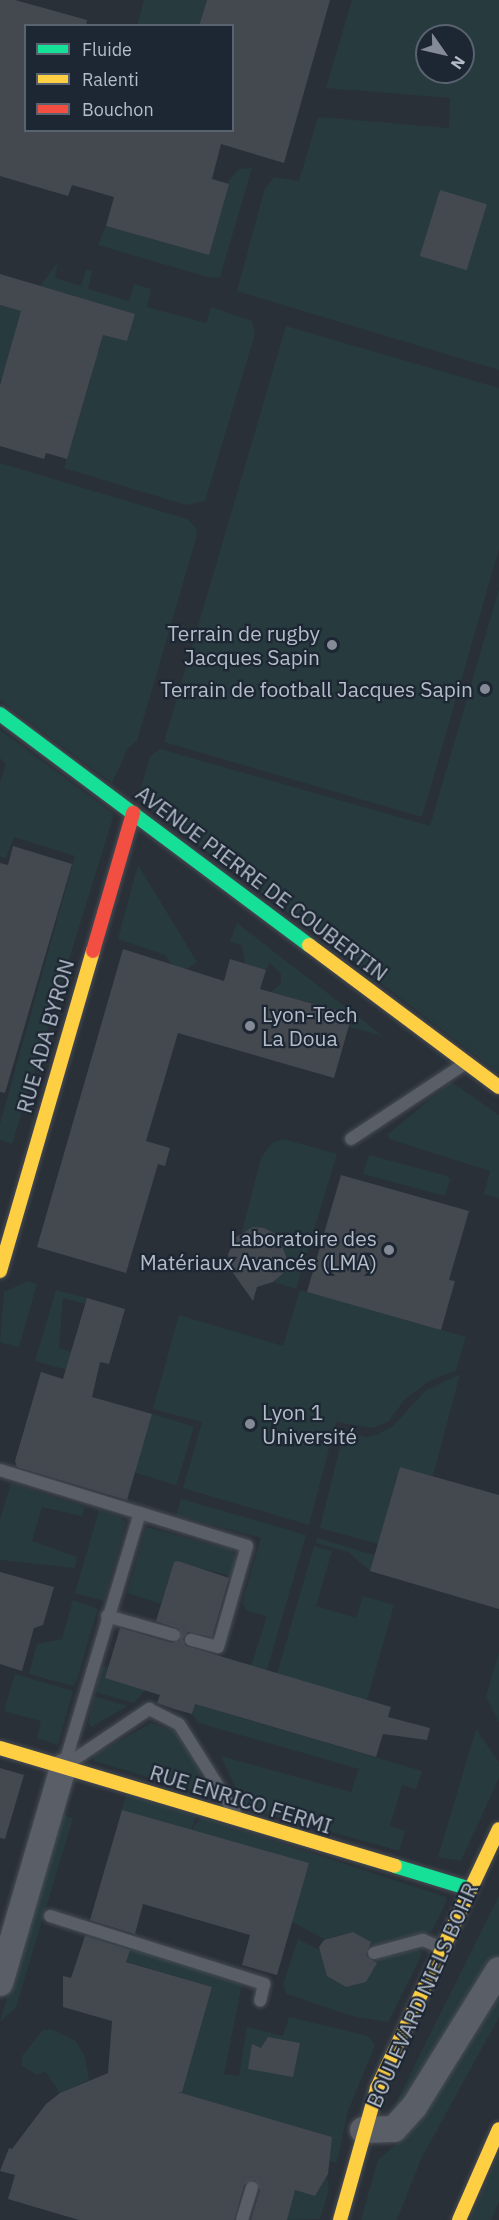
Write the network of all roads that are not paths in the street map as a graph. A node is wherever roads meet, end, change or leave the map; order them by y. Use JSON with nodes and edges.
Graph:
{"nodes":[{"id":1,"x":0,"y":714,"type":"edge"},
{"id":2,"x":133,"y":813,"type":"junction"},
{"id":3,"x":467,"y":1063,"type":"junction"},
{"id":4,"x":499,"y":1087,"type":"edge"},
{"id":5,"x":351,"y":1139,"type":"dead end"},
{"id":6,"x":0,"y":1271,"type":"edge"},
{"id":7,"x":0,"y":1470,"type":"edge"},
{"id":8,"x":140,"y":1513,"type":"junction"},
{"id":9,"x":107,"y":1616,"type":"junction"},
{"id":10,"x":174,"y":1635,"type":"dead end"},
{"id":11,"x":191,"y":1640,"type":"dead end"},
{"id":12,"x":0,"y":1748,"type":"edge"},
{"id":13,"x":63,"y":1767,"type":"junction"},
{"id":14,"x":239,"y":1821,"type":"junction"},
{"id":15,"x":499,"y":1829,"type":"edge"},
{"id":16,"x":470,"y":1889,"type":"junction"},
{"id":17,"x":50,"y":1916,"type":"dead end"},
{"id":18,"x":443,"y":1948,"type":"junction"},
{"id":19,"x":374,"y":1953,"type":"dead end"},
{"id":20,"x":499,"y":1970,"type":"edge"},
{"id":21,"x":0,"y":1983,"type":"edge"},
{"id":22,"x":260,"y":2001,"type":"dead end"},
{"id":23,"x":499,"y":2129,"type":"edge"},
{"id":24,"x":371,"y":2131,"type":"junction"},
{"id":25,"x":252,"y":2188,"type":"dead end"},
{"id":26,"x":243,"y":2220,"type":"edge"},
{"id":27,"x":340,"y":2220,"type":"edge"},
{"id":28,"x":459,"y":2220,"type":"edge"}],
"edges":[{"from":1,"to":2,"type":"street","name":"AVENUE PIERRE DE COUBERTIN"},
{"from":2,"to":3,"type":"street","name":"AVENUE PIERRE DE COUBERTIN"},
{"from":2,"to":6,"type":"street","name":"RUE ADA BYRON"},
{"from":3,"to":4,"type":"street","name":"AVENUE PIERRE DE COUBERTIN"},
{"from":3,"to":5,"type":"lane"},
{"from":7,"to":8,"type":"lane"},
{"from":8,"to":9,"type":"lane"},
{"from":8,"to":11,"type":"lane"},
{"from":9,"to":10,"type":"lane"},
{"from":9,"to":13,"type":"lane"},
{"from":12,"to":13,"type":"street","name":"RUE ENRICO FERMI"},
{"from":13,"to":14,"type":"street","name":"RUE ENRICO FERMI"},
{"from":13,"to":14,"type":"lane"},
{"from":13,"to":21,"type":"street"},
{"from":14,"to":16,"type":"street","name":"RUE ENRICO FERMI"},
{"from":15,"to":16,"type":"street","name":"BOULEVARD NIELS BOHR"},
{"from":16,"to":18,"type":"street","name":"BOULEVARD NIELS BOHR"},
{"from":17,"to":22,"type":"lane"},
{"from":18,"to":19,"type":"lane"},
{"from":18,"to":24,"type":"street","name":"BOULEVARD NIELS BOHR"},
{"from":20,"to":24,"type":"street"},
{"from":23,"to":28,"type":"street"},
{"from":24,"to":27,"type":"street","name":"BOULEVARD NIELS BOHR"},
{"from":25,"to":26,"type":"lane"}]}
